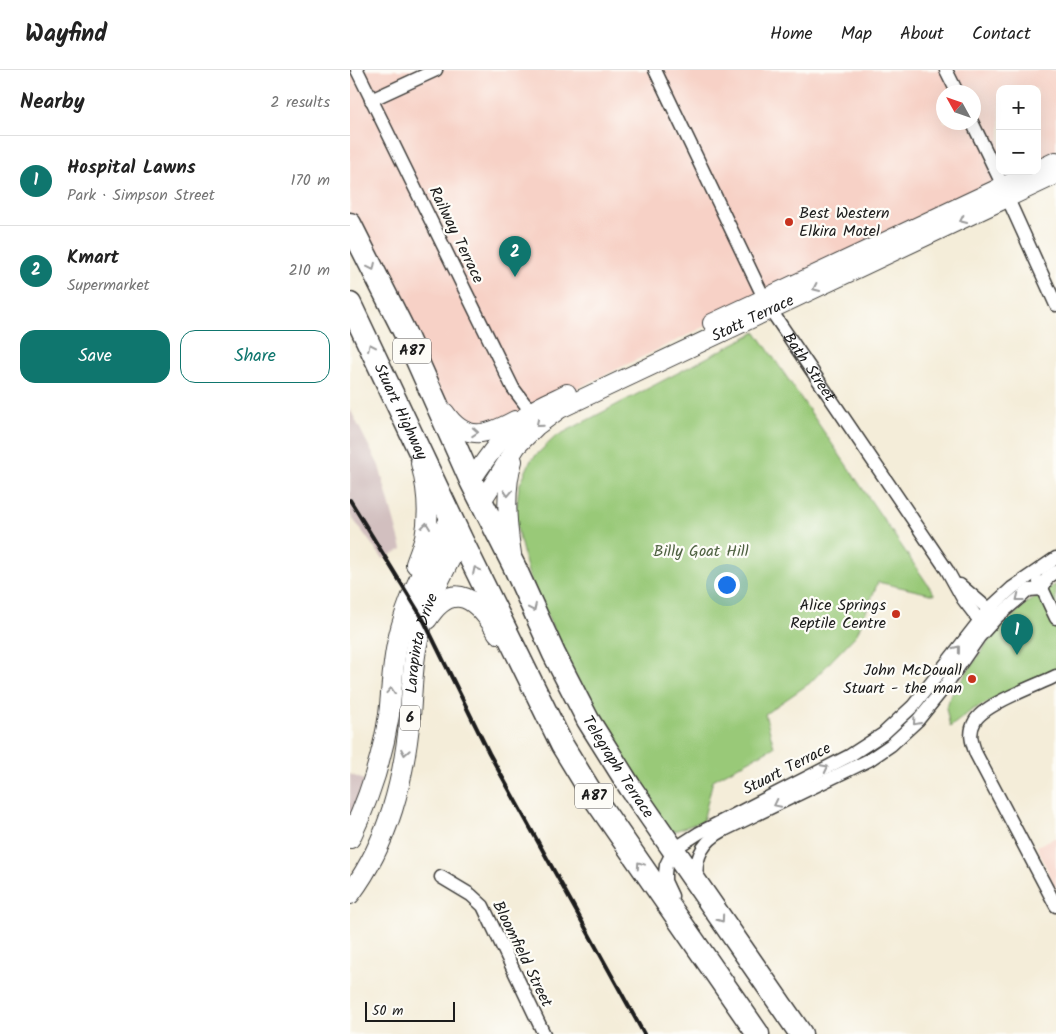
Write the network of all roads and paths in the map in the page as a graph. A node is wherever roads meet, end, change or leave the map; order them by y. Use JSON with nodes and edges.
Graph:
{"nodes":[{"id":1,"x":357,"y":70,"type":"edge"},
{"id":2,"x":436,"y":70,"type":"edge"},
{"id":3,"x":655,"y":70,"type":"edge"},
{"id":4,"x":946,"y":70,"type":"edge"},
{"id":5,"x":954,"y":85,"type":"edge"},
{"id":6,"x":371,"y":100,"type":"junction"},
{"id":7,"x":976,"y":130,"type":"edge"},
{"id":8,"x":1056,"y":161,"type":"edge"},
{"id":9,"x":1041,"y":168,"type":"edge"},
{"id":10,"x":1030,"y":175,"type":"edge"},
{"id":11,"x":1056,"y":175,"type":"edge"},
{"id":12,"x":1005,"y":193,"type":"junction"},
{"id":13,"x":350,"y":224,"type":"edge"},
{"id":14,"x":767,"y":303,"type":"junction"},
{"id":15,"x":350,"y":304,"type":"edge"},
{"id":16,"x":1056,"y":305,"type":"edge"},
{"id":17,"x":429,"y":389,"type":"junction"},
{"id":18,"x":534,"y":410,"type":"junction"},
{"id":19,"x":416,"y":446,"type":"junction"},
{"id":20,"x":517,"y":446,"type":"junction"},
{"id":21,"x":471,"y":481,"type":"junction"},
{"id":22,"x":482,"y":502,"type":"junction"},
{"id":23,"x":451,"y":518,"type":"junction"},
{"id":24,"x":461,"y":539,"type":"junction"},
{"id":25,"x":1056,"y":558,"type":"edge"},
{"id":26,"x":514,"y":568,"type":"junction"},
{"id":27,"x":1056,"y":572,"type":"edge"},
{"id":28,"x":1034,"y":573,"type":"junction"},
{"id":29,"x":1042,"y":589,"type":"junction"},
{"id":30,"x":1056,"y":618,"type":"edge"},
{"id":31,"x":987,"y":619,"type":"junction"},
{"id":32,"x":407,"y":642,"type":"junction"},
{"id":33,"x":1056,"y":676,"type":"edge"},
{"id":34,"x":551,"y":725,"type":"junction"},
{"id":35,"x":350,"y":838,"type":"edge"},
{"id":36,"x":674,"y":849,"type":"junction"},
{"id":37,"x":441,"y":877,"type":"dead end"},
{"id":38,"x":698,"y":886,"type":"junction"},
{"id":39,"x":352,"y":889,"type":"edge"},
{"id":40,"x":1056,"y":906,"type":"edge"},
{"id":41,"x":544,"y":1034,"type":"edge"},
{"id":42,"x":758,"y":1034,"type":"edge"},
{"id":43,"x":801,"y":1034,"type":"edge"}],
"edges":[{"from":1,"to":6,"type":"street","name":"Railway Terrace"},
{"from":2,"to":6,"type":"street"},
{"from":3,"to":14,"type":"street","name":"Bath Street"},
{"from":4,"to":5,"type":"street"},
{"from":6,"to":18,"type":"street","name":"Railway Terrace"},
{"from":7,"to":12,"type":"street"},
{"from":8,"to":9,"type":"main road","name":"Stott Terrace"},
{"from":10,"to":12,"type":"main road","name":"Stott Terrace"},
{"from":11,"to":12,"type":"main road","name":"Stott Terrace"},
{"from":12,"to":14,"type":"main road","name":"Stott Terrace"},
{"from":12,"to":16,"type":"street"},
{"from":13,"to":17,"type":"highway","number":"A87","one_way":true},
{"from":14,"to":18,"type":"main road","name":"Stott Terrace"},
{"from":14,"to":20,"type":"main road","name":"Stott Terrace","one_way":true},
{"from":14,"to":31,"type":"street","name":"Bath Street"},
{"from":19,"to":15,"type":"highway","name":"Stuart Highway","number":"A87","one_way":true},
{"from":17,"to":18,"type":"main road","one_way":true},
{"from":17,"to":21,"type":"highway","number":"A87"},
{"from":18,"to":21,"type":"main road","name":"Stott Terrace"},
{"from":19,"to":23,"type":"highway","name":"Stuart Highway","number":"A87"},
{"from":32,"to":19,"type":"main road","one_way":true},
{"from":20,"to":22,"type":"main road","name":"Stott Terrace"},
{"from":20,"to":26,"type":"main road","one_way":true},
{"from":21,"to":22,"type":"highway","name":"Telegraph Terrace","number":"A87"},
{"from":21,"to":23,"type":"highway","number":"6"},
{"from":22,"to":24,"type":"highway","number":"6"},
{"from":22,"to":26,"type":"highway","name":"Telegraph Terrace","number":"A87"},
{"from":23,"to":24,"type":"highway","number":"A87"},
{"from":23,"to":32,"type":"main road","name":"Larapinta Drive","number":"6"},
{"from":24,"to":32,"type":"main road","name":"Larapinta Drive","number":"6"},
{"from":34,"to":24,"type":"highway","number":"A87","one_way":true},
{"from":25,"to":28,"type":"street","name":"Stuart Terrace"},
{"from":26,"to":36,"type":"highway","name":"Telegraph Terrace","number":"A87","one_way":true},
{"from":27,"to":29,"type":"street","name":"Stuart Terrace"},
{"from":28,"to":29,"type":"street"},
{"from":28,"to":31,"type":"street","name":"Stuart Terrace"},
{"from":29,"to":30,"type":"street"},
{"from":29,"to":31,"type":"street","name":"Stuart Terrace","one_way":true},
{"from":36,"to":31,"type":"street","name":"Stuart Terrace","one_way":true},
{"from":31,"to":38,"type":"street","name":"Stuart Terrace","one_way":true},
{"from":32,"to":34,"type":"main road"},
{"from":35,"to":32,"type":"main road","name":"Larapinta Drive","number":"6","one_way":true},
{"from":32,"to":39,"type":"main road","name":"Larapinta Drive","number":"6","one_way":true},
{"from":33,"to":40,"type":"street"},
{"from":42,"to":34,"type":"highway","number":"A87","one_way":true},
{"from":36,"to":38,"type":"highway","name":"Telegraph Terrace","number":"A87"},
{"from":36,"to":42,"type":"street"},
{"from":37,"to":41,"type":"street","name":"Bloomfield Street"},
{"from":38,"to":43,"type":"highway","name":"Telegraph Terrace","number":"A87","one_way":true}]}
